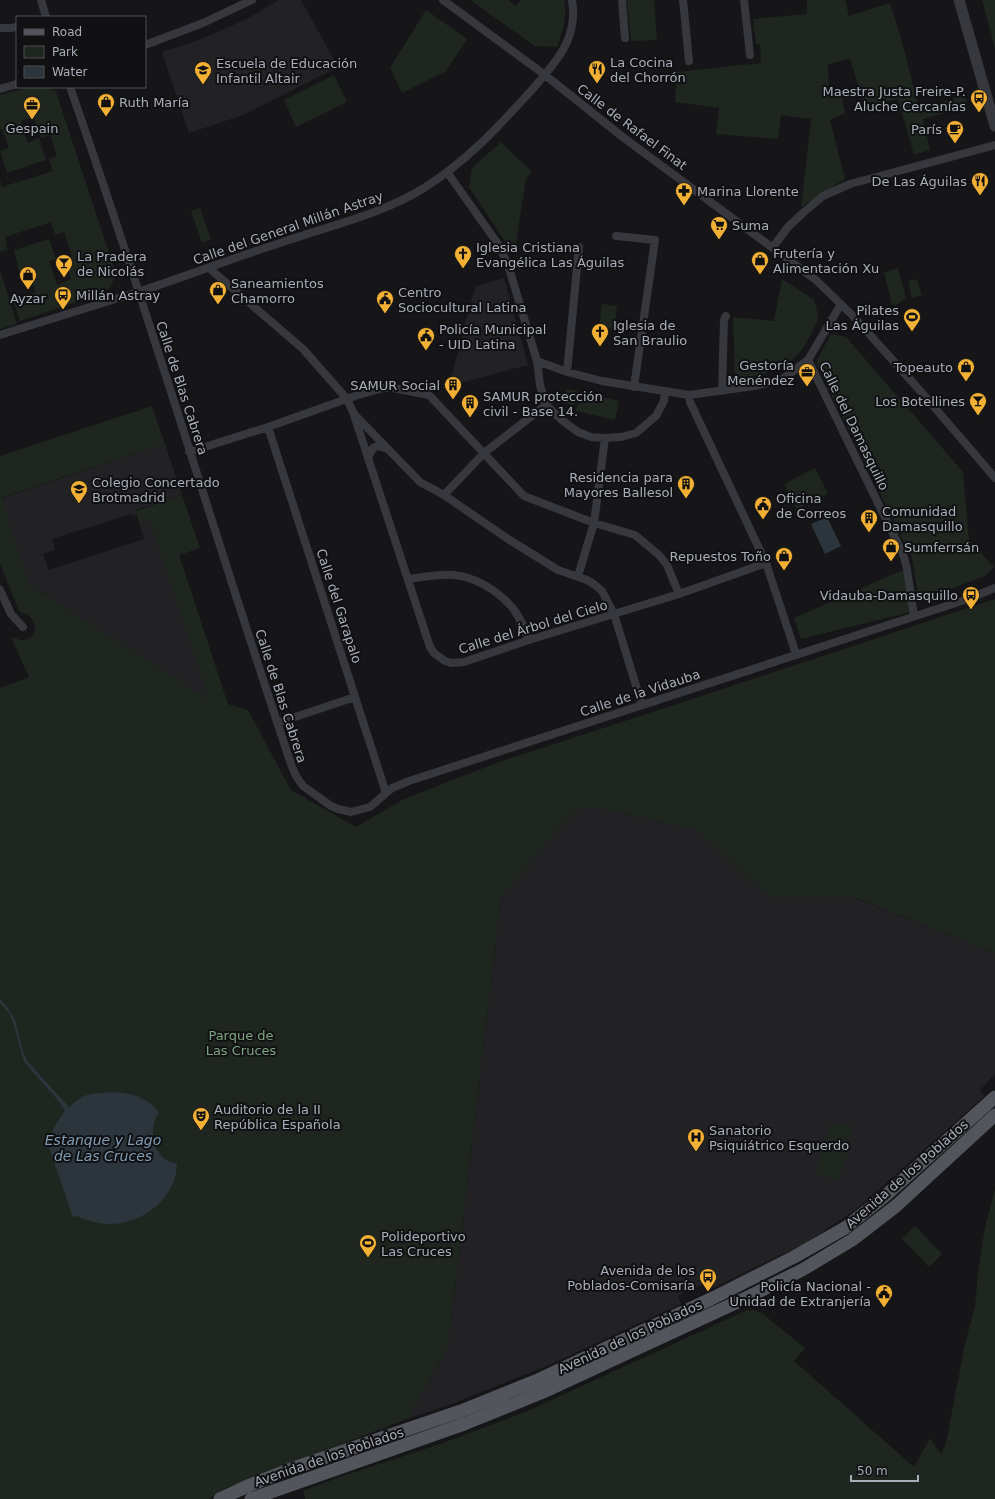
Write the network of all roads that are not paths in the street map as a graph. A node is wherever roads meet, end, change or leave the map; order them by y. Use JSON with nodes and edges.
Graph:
{"nodes":[{"id":1,"x":41,"y":0,"type":"edge"},
{"id":2,"x":252,"y":0,"type":"edge"},
{"id":3,"x":443,"y":0,"type":"edge"},
{"id":4,"x":572,"y":0,"type":"edge"},
{"id":5,"x":622,"y":0,"type":"edge"},
{"id":6,"x":683,"y":0,"type":"edge"},
{"id":7,"x":744,"y":0,"type":"edge"},
{"id":8,"x":959,"y":0,"type":"edge"},
{"id":9,"x":46,"y":16,"type":"edge"},
{"id":10,"x":16,"y":27,"type":"edge"},
{"id":11,"x":0,"y":28,"type":"edge"},
{"id":12,"x":626,"y":38,"type":"dead end"},
{"id":13,"x":146,"y":45,"type":"edge"},
{"id":14,"x":750,"y":55,"type":"dead end"},
{"id":15,"x":689,"y":61,"type":"dead end"},
{"id":16,"x":545,"y":75,"type":"junction"},
{"id":17,"x":16,"y":84,"type":"edge"},
{"id":18,"x":70,"y":88,"type":"edge"},
{"id":19,"x":0,"y":89,"type":"edge"},
{"id":20,"x":995,"y":126,"type":"edge"},
{"id":21,"x":995,"y":145,"type":"edge"},
{"id":22,"x":447,"y":172,"type":"junction"},
{"id":23,"x":616,"y":236,"type":"dead end"},
{"id":24,"x":579,"y":247,"type":"dead end"},
{"id":25,"x":773,"y":247,"type":"junction"},
{"id":26,"x":209,"y":268,"type":"junction"},
{"id":27,"x":139,"y":292,"type":"junction"},
{"id":28,"x":841,"y":304,"type":"junction"},
{"id":29,"x":726,"y":316,"type":"dead end"},
{"id":30,"x":0,"y":336,"type":"edge"},
{"id":31,"x":808,"y":360,"type":"junction"},
{"id":32,"x":537,"y":361,"type":"junction"},
{"id":33,"x":567,"y":372,"type":"junction"},
{"id":34,"x":634,"y":387,"type":"junction"},
{"id":35,"x":665,"y":391,"type":"junction"},
{"id":36,"x":722,"y":391,"type":"junction"},
{"id":37,"x":689,"y":395,"type":"junction"},
{"id":38,"x":347,"y":399,"type":"junction"},
{"id":39,"x":546,"y":405,"type":"junction"},
{"id":40,"x":354,"y":414,"type":"junction"},
{"id":41,"x":268,"y":427,"type":"junction"},
{"id":42,"x":605,"y":438,"type":"junction"},
{"id":43,"x":385,"y":448,"type":"junction"},
{"id":44,"x":189,"y":452,"type":"junction"},
{"id":45,"x":484,"y":452,"type":"junction"},
{"id":46,"x":368,"y":458,"type":"junction"},
{"id":47,"x":986,"y":467,"type":"junction"},
{"id":48,"x":995,"y":472,"type":"edge"},
{"id":49,"x":995,"y":478,"type":"edge"},
{"id":50,"x":444,"y":495,"type":"junction"},
{"id":51,"x":594,"y":523,"type":"junction"},
{"id":52,"x":766,"y":563,"type":"junction"},
{"id":53,"x":578,"y":576,"type":"junction"},
{"id":54,"x":408,"y":579,"type":"junction"},
{"id":55,"x":995,"y":588,"type":"edge"},
{"id":56,"x":0,"y":590,"type":"edge"},
{"id":57,"x":679,"y":594,"type":"junction"},
{"id":58,"x":614,"y":614,"type":"junction"},
{"id":59,"x":914,"y":616,"type":"junction"},
{"id":60,"x":23,"y":627,"type":"dead end"},
{"id":61,"x":529,"y":640,"type":"junction"},
{"id":62,"x":796,"y":654,"type":"junction"},
{"id":63,"x":355,"y":697,"type":"junction"},
{"id":64,"x":642,"y":705,"type":"junction"},
{"id":65,"x":277,"y":723,"type":"junction"},
{"id":66,"x":303,"y":786,"type":"joint"},
{"id":67,"x":386,"y":793,"type":"junction"},
{"id":68,"x":995,"y":1097,"type":"edge"},
{"id":69,"x":995,"y":1115,"type":"edge"},
{"id":70,"x":220,"y":1499,"type":"edge"},
{"id":71,"x":251,"y":1499,"type":"edge"}],
"edges":[{"from":1,"to":9,"type":"street"},
{"from":2,"to":13,"type":"street"},
{"from":3,"to":16,"type":"street","name":"Calle de Rafael Finat"},
{"from":4,"to":16,"type":"street","name":"Calle del General Millán Astray"},
{"from":5,"to":12,"type":"street"},
{"from":6,"to":15,"type":"street"},
{"from":7,"to":14,"type":"street"},
{"from":8,"to":20,"type":"street"},
{"from":10,"to":11,"type":"street"},
{"from":16,"to":22,"type":"street","name":"Calle del General Millán Astray"},
{"from":16,"to":25,"type":"street","name":"Calle de Rafael Finat"},
{"from":17,"to":19,"type":"street"},
{"from":18,"to":27,"type":"street","name":"Calle de Blas Cabrera"},
{"from":21,"to":25,"type":"street"},
{"from":22,"to":26,"type":"street","name":"Calle del General Millán Astray"},
{"from":22,"to":32,"type":"street"},
{"from":23,"to":34,"type":"street"},
{"from":24,"to":33,"type":"street"},
{"from":25,"to":28,"type":"street","name":"Calle de Rafael Finat"},
{"from":26,"to":27,"type":"street","name":"Calle del General Millán Astray"},
{"from":26,"to":38,"type":"street"},
{"from":27,"to":30,"type":"street","name":"Calle del General Millán Astray"},
{"from":27,"to":44,"type":"street","name":"Calle de Blas Cabrera"},
{"from":28,"to":31,"type":"street"},
{"from":28,"to":47,"type":"street","name":"Calle de Rafael Finat"},
{"from":29,"to":36,"type":"street"},
{"from":31,"to":36,"type":"street"},
{"from":31,"to":59,"type":"street","name":"Calle del Damasquillo"},
{"from":32,"to":33,"type":"street"},
{"from":32,"to":39,"type":"street"},
{"from":33,"to":34,"type":"street"},
{"from":34,"to":35,"type":"street"},
{"from":35,"to":37,"type":"street"},
{"from":35,"to":42,"type":"street"},
{"from":36,"to":37,"type":"street"},
{"from":37,"to":52,"type":"street"},
{"from":38,"to":40,"type":"street"},
{"from":38,"to":41,"type":"street"},
{"from":38,"to":45,"type":"street"},
{"from":39,"to":42,"type":"street"},
{"from":39,"to":45,"type":"street"},
{"from":40,"to":43,"type":"street"},
{"from":40,"to":46,"type":"street","name":"Calle del Árbol del Cielo"},
{"from":41,"to":44,"type":"street"},
{"from":41,"to":63,"type":"street","name":"Calle del Garapalo"},
{"from":42,"to":51,"type":"street"},
{"from":43,"to":46,"type":"street"},
{"from":43,"to":50,"type":"street"},
{"from":44,"to":65,"type":"street","name":"Calle de Blas Cabrera"},
{"from":45,"to":50,"type":"street"},
{"from":45,"to":51,"type":"street"},
{"from":46,"to":54,"type":"street","name":"Calle del Árbol del Cielo"},
{"from":47,"to":48,"type":"street","name":"Calle de Rafael Finat"},
{"from":47,"to":49,"type":"street","name":"Calle de Rafael Finat"},
{"from":50,"to":53,"type":"street"},
{"from":51,"to":53,"type":"street"},
{"from":51,"to":57,"type":"street"},
{"from":52,"to":57,"type":"street","name":"Calle del Árbol del Cielo"},
{"from":52,"to":62,"type":"street"},
{"from":53,"to":58,"type":"street"},
{"from":54,"to":61,"type":"street"},
{"from":54,"to":61,"type":"street","name":"Calle del Árbol del Cielo"},
{"from":55,"to":59,"type":"street","name":"Calle de la Vidauba"},
{"from":56,"to":60,"type":"street"},
{"from":57,"to":58,"type":"street","name":"Calle del Árbol del Cielo"},
{"from":58,"to":61,"type":"street","name":"Calle del Árbol del Cielo"},
{"from":58,"to":64,"type":"street"},
{"from":59,"to":62,"type":"street","name":"Calle de la Vidauba"},
{"from":62,"to":64,"type":"street","name":"Calle de la Vidauba"},
{"from":63,"to":65,"type":"street"},
{"from":63,"to":67,"type":"street","name":"Calle del Garapalo"},
{"from":64,"to":67,"type":"street","name":"Calle de la Vidauba"},
{"from":65,"to":66,"type":"street","name":"Calle de Blas Cabrera"},
{"from":66,"to":67,"type":"street","name":"Calle de la Vidauba"},
{"from":68,"to":70,"type":"main road","name":"Avenida de los Poblados"},
{"from":69,"to":71,"type":"main road","name":"Avenida de los Poblados"}]}
